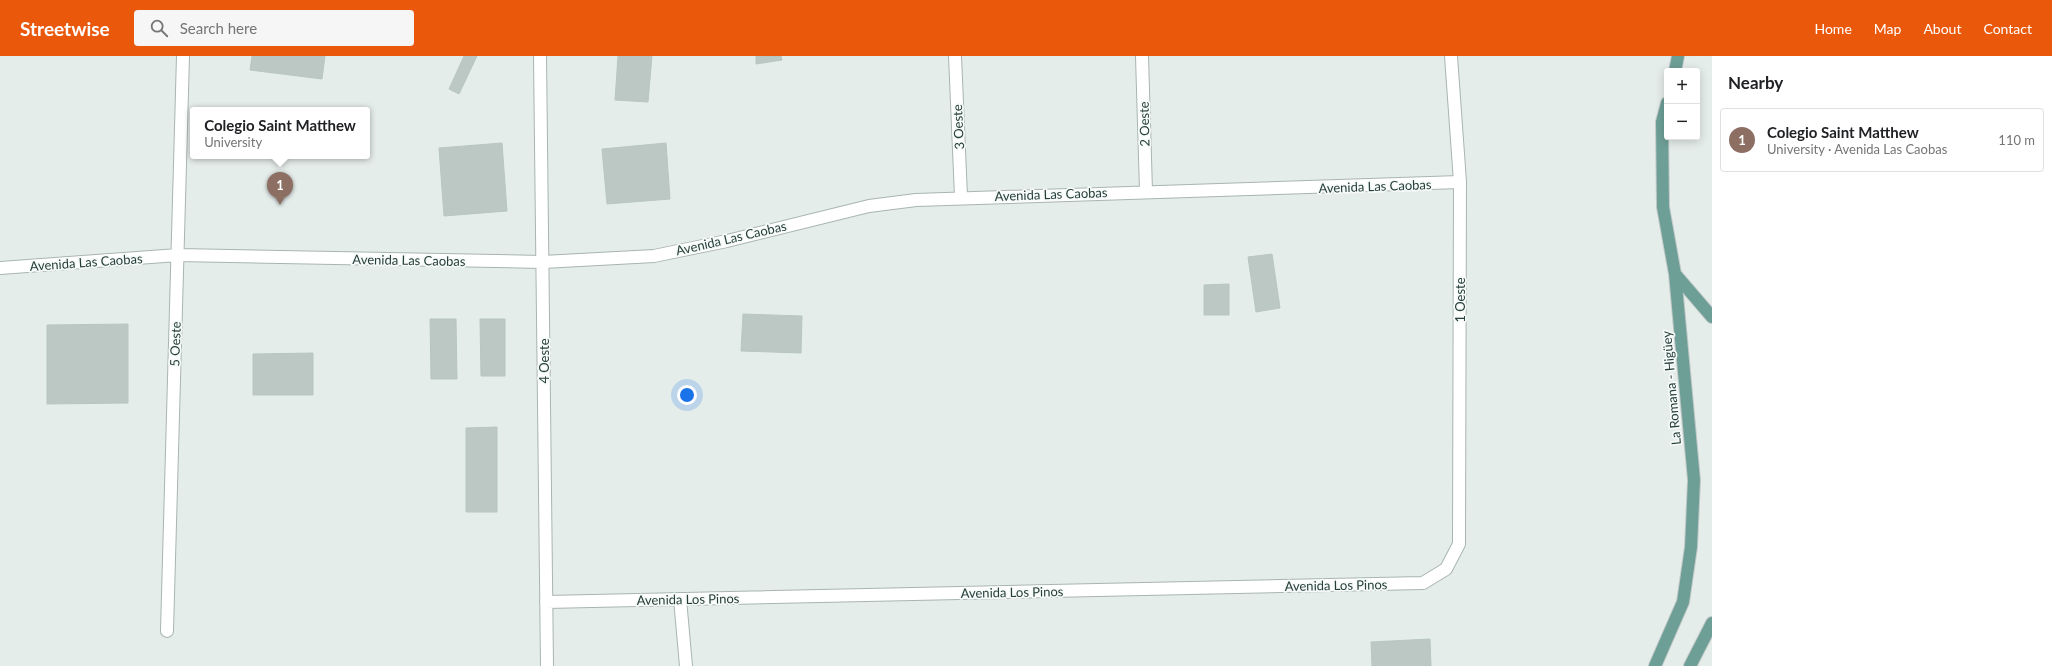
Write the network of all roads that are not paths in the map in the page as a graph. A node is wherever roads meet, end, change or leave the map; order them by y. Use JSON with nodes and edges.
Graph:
{"nodes":[{"id":1,"x":183,"y":56,"type":"edge"},
{"id":2,"x":540,"y":56,"type":"edge"},
{"id":3,"x":955,"y":56,"type":"edge"},
{"id":4,"x":1142,"y":56,"type":"edge"},
{"id":5,"x":1451,"y":56,"type":"edge"},
{"id":6,"x":1678,"y":56,"type":"edge"},
{"id":7,"x":1676,"y":68,"type":"edge"},
{"id":8,"x":1667,"y":104,"type":"edge"},
{"id":9,"x":1460,"y":182,"type":"junction"},
{"id":10,"x":1146,"y":191,"type":"junction"},
{"id":11,"x":961,"y":197,"type":"junction"},
{"id":12,"x":178,"y":256,"type":"junction"},
{"id":13,"x":543,"y":262,"type":"junction"},
{"id":14,"x":0,"y":268,"type":"edge"},
{"id":15,"x":1675,"y":274,"type":"junction"},
{"id":16,"x":1712,"y":318,"type":"edge"},
{"id":17,"x":1459,"y":544,"type":"joint"},
{"id":18,"x":680,"y":599,"type":"junction"},
{"id":19,"x":546,"y":602,"type":"junction"},
{"id":20,"x":1712,"y":623,"type":"edge"},
{"id":21,"x":167,"y":631,"type":"dead end"},
{"id":22,"x":546,"y":666,"type":"edge"},
{"id":23,"x":686,"y":666,"type":"edge"},
{"id":24,"x":1655,"y":666,"type":"edge"},
{"id":25,"x":1690,"y":666,"type":"edge"}],
"edges":[{"from":1,"to":12,"type":"street","name":"5 Oeste"},
{"from":2,"to":13,"type":"street","name":"4 Oeste"},
{"from":3,"to":11,"type":"street","name":"3 Oeste"},
{"from":4,"to":10,"type":"street","name":"2 Oeste"},
{"from":5,"to":9,"type":"street","name":"1 Oeste"},
{"from":6,"to":7,"type":"main road"},
{"from":8,"to":15,"type":"main road","name":"La Romana - Higüey"},
{"from":9,"to":10,"type":"street","name":"Avenida Las Caobas"},
{"from":9,"to":17,"type":"street","name":"1 Oeste"},
{"from":10,"to":11,"type":"street","name":"Avenida Las Caobas"},
{"from":11,"to":13,"type":"street","name":"Avenida Las Caobas"},
{"from":12,"to":13,"type":"street","name":"Avenida Las Caobas"},
{"from":12,"to":14,"type":"street","name":"Avenida Las Caobas"},
{"from":12,"to":21,"type":"street","name":"5 Oeste"},
{"from":13,"to":19,"type":"street","name":"4 Oeste"},
{"from":15,"to":16,"type":"main road"},
{"from":15,"to":24,"type":"main road","name":"La Romana - Higüey"},
{"from":17,"to":18,"type":"street","name":"Avenida Los Pinos"},
{"from":18,"to":19,"type":"street","name":"Avenida Los Pinos"},
{"from":18,"to":23,"type":"street"},
{"from":19,"to":22,"type":"street","name":"4 Oeste"},
{"from":20,"to":25,"type":"main road"}]}
